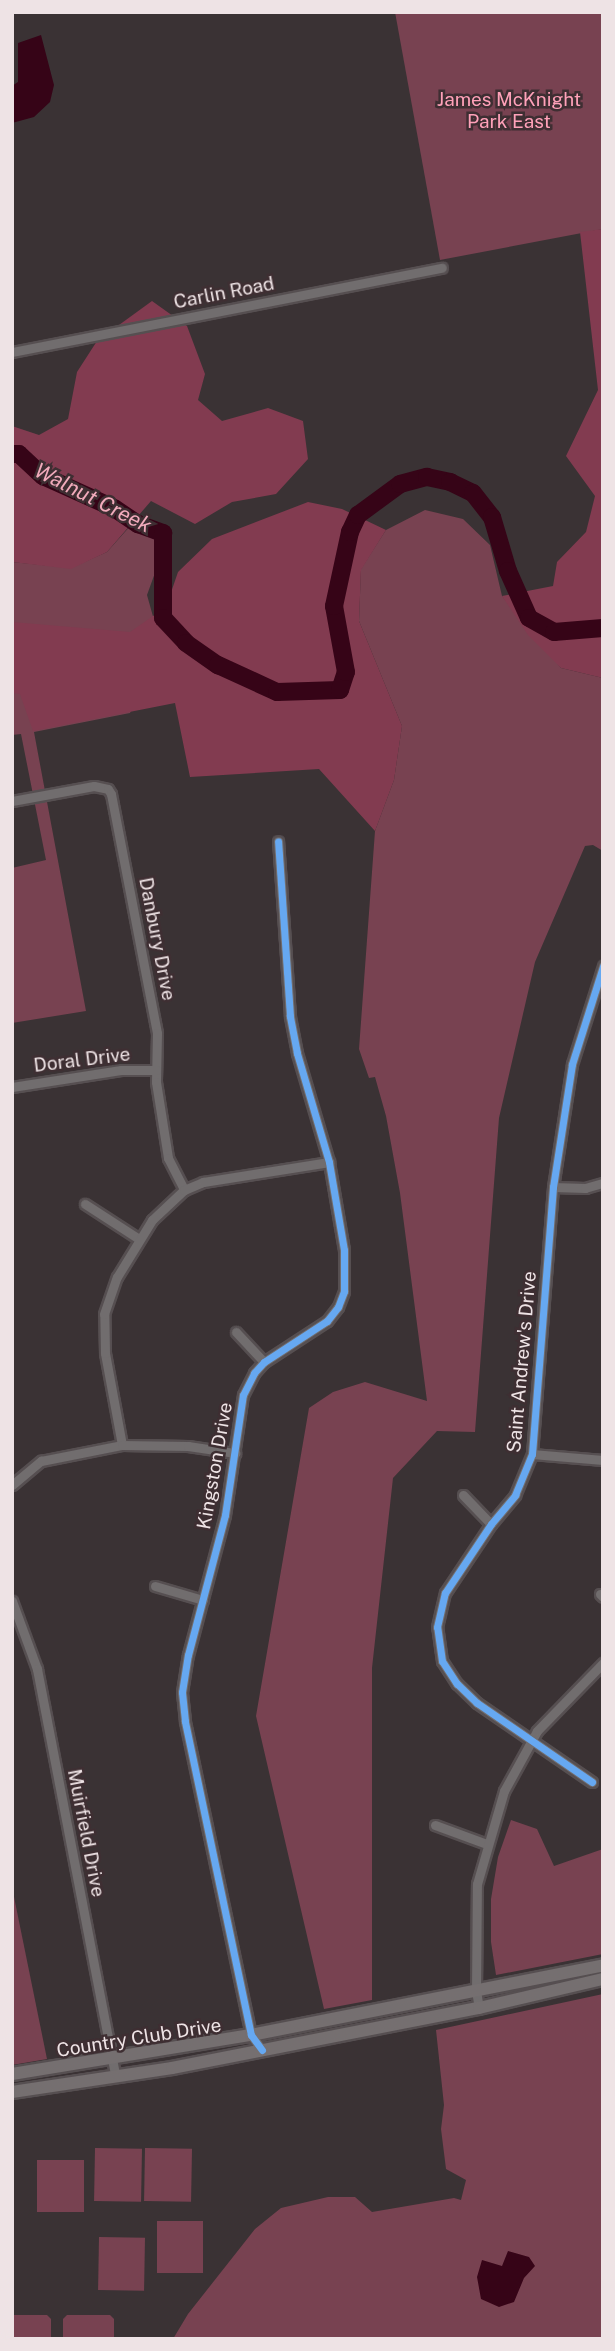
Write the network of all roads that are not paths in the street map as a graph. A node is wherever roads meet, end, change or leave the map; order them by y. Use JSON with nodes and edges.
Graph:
{"nodes":[{"id":1,"x":442,"y":268,"type":"dead end"},
{"id":2,"x":12,"y":352,"type":"edge"},
{"id":3,"x":12,"y":801,"type":"edge"},
{"id":4,"x":278,"y":841,"type":"dead end"},
{"id":5,"x":603,"y":966,"type":"edge"},
{"id":6,"x":156,"y":1070,"type":"junction"},
{"id":7,"x":12,"y":1087,"type":"edge"},
{"id":8,"x":329,"y":1162,"type":"junction"},
{"id":9,"x":603,"y":1183,"type":"edge"},
{"id":10,"x":553,"y":1187,"type":"junction"},
{"id":11,"x":184,"y":1190,"type":"junction"},
{"id":12,"x":85,"y":1204,"type":"dead end"},
{"id":13,"x":139,"y":1239,"type":"junction"},
{"id":14,"x":236,"y":1332,"type":"dead end"},
{"id":15,"x":264,"y":1363,"type":"junction"},
{"id":16,"x":122,"y":1445,"type":"junction"},
{"id":17,"x":235,"y":1453,"type":"junction"},
{"id":18,"x":532,"y":1454,"type":"junction"},
{"id":19,"x":603,"y":1460,"type":"edge"},
{"id":20,"x":12,"y":1485,"type":"edge"},
{"id":21,"x":463,"y":1495,"type":"dead end"},
{"id":22,"x":491,"y":1524,"type":"junction"},
{"id":23,"x":155,"y":1586,"type":"dead end"},
{"id":24,"x":203,"y":1600,"type":"junction"},
{"id":25,"x":12,"y":1601,"type":"edge"},
{"id":26,"x":603,"y":1662,"type":"edge"},
{"id":27,"x":531,"y":1741,"type":"junction"},
{"id":28,"x":592,"y":1782,"type":"dead end"},
{"id":29,"x":435,"y":1825,"type":"dead end"},
{"id":30,"x":487,"y":1844,"type":"junction"},
{"id":31,"x":603,"y":1965,"type":"edge"},
{"id":32,"x":603,"y":1979,"type":"edge"},
{"id":33,"x":476,"y":1991,"type":"junction"},
{"id":34,"x":479,"y":2008,"type":"junction"},
{"id":35,"x":251,"y":2035,"type":"junction"},
{"id":36,"x":262,"y":2050,"type":"junction"},
{"id":37,"x":112,"y":2059,"type":"junction"},
{"id":38,"x":12,"y":2074,"type":"edge"},
{"id":39,"x":115,"y":2075,"type":"junction"},
{"id":40,"x":12,"y":2092,"type":"edge"}],
"edges":[{"from":1,"to":2,"type":"street","name":"Carlin Road"},
{"from":3,"to":6,"type":"street","name":"Danbury Drive"},
{"from":4,"to":8,"type":"street","name":"Kingston Drive"},
{"from":5,"to":10,"type":"street","name":"Saint Andrew's Drive"},
{"from":6,"to":7,"type":"street","name":"Doral Drive"},
{"from":6,"to":11,"type":"street","name":"Danbury Drive"},
{"from":8,"to":11,"type":"street"},
{"from":8,"to":15,"type":"street","name":"Kingston Drive"},
{"from":9,"to":10,"type":"street"},
{"from":10,"to":18,"type":"street","name":"Saint Andrew's Drive"},
{"from":11,"to":13,"type":"street"},
{"from":12,"to":13,"type":"street"},
{"from":13,"to":16,"type":"street"},
{"from":14,"to":15,"type":"street"},
{"from":15,"to":17,"type":"street","name":"Kingston Drive"},
{"from":16,"to":17,"type":"street"},
{"from":16,"to":20,"type":"street"},
{"from":17,"to":24,"type":"street","name":"Kingston Drive"},
{"from":18,"to":19,"type":"street"},
{"from":18,"to":22,"type":"street","name":"Saint Andrew's Drive"},
{"from":21,"to":22,"type":"street"},
{"from":22,"to":27,"type":"street","name":"Saint Andrew's Drive"},
{"from":23,"to":24,"type":"street"},
{"from":24,"to":35,"type":"street","name":"Kingston Drive"},
{"from":25,"to":37,"type":"street","name":"Muirfield Drive"},
{"from":26,"to":27,"type":"street"},
{"from":27,"to":28,"type":"street","name":"Saint Andrew's Drive"},
{"from":27,"to":30,"type":"street"},
{"from":29,"to":30,"type":"street"},
{"from":30,"to":33,"type":"street"},
{"from":31,"to":33,"type":"main road","name":"Country Club Drive"},
{"from":32,"to":34,"type":"main road","name":"Country Club Drive"},
{"from":33,"to":34,"type":"street"},
{"from":33,"to":35,"type":"main road","name":"Country Club Drive"},
{"from":34,"to":36,"type":"main road","name":"Country Club Drive"},
{"from":35,"to":36,"type":"street","name":"Kingston Drive"},
{"from":35,"to":37,"type":"main road","name":"Country Club Drive"},
{"from":36,"to":39,"type":"main road","name":"Country Club Drive"},
{"from":37,"to":38,"type":"main road","name":"Country Club Drive"},
{"from":37,"to":39,"type":"street","name":"Muirfield Drive"},
{"from":39,"to":40,"type":"main road","name":"Country Club Drive"}]}
